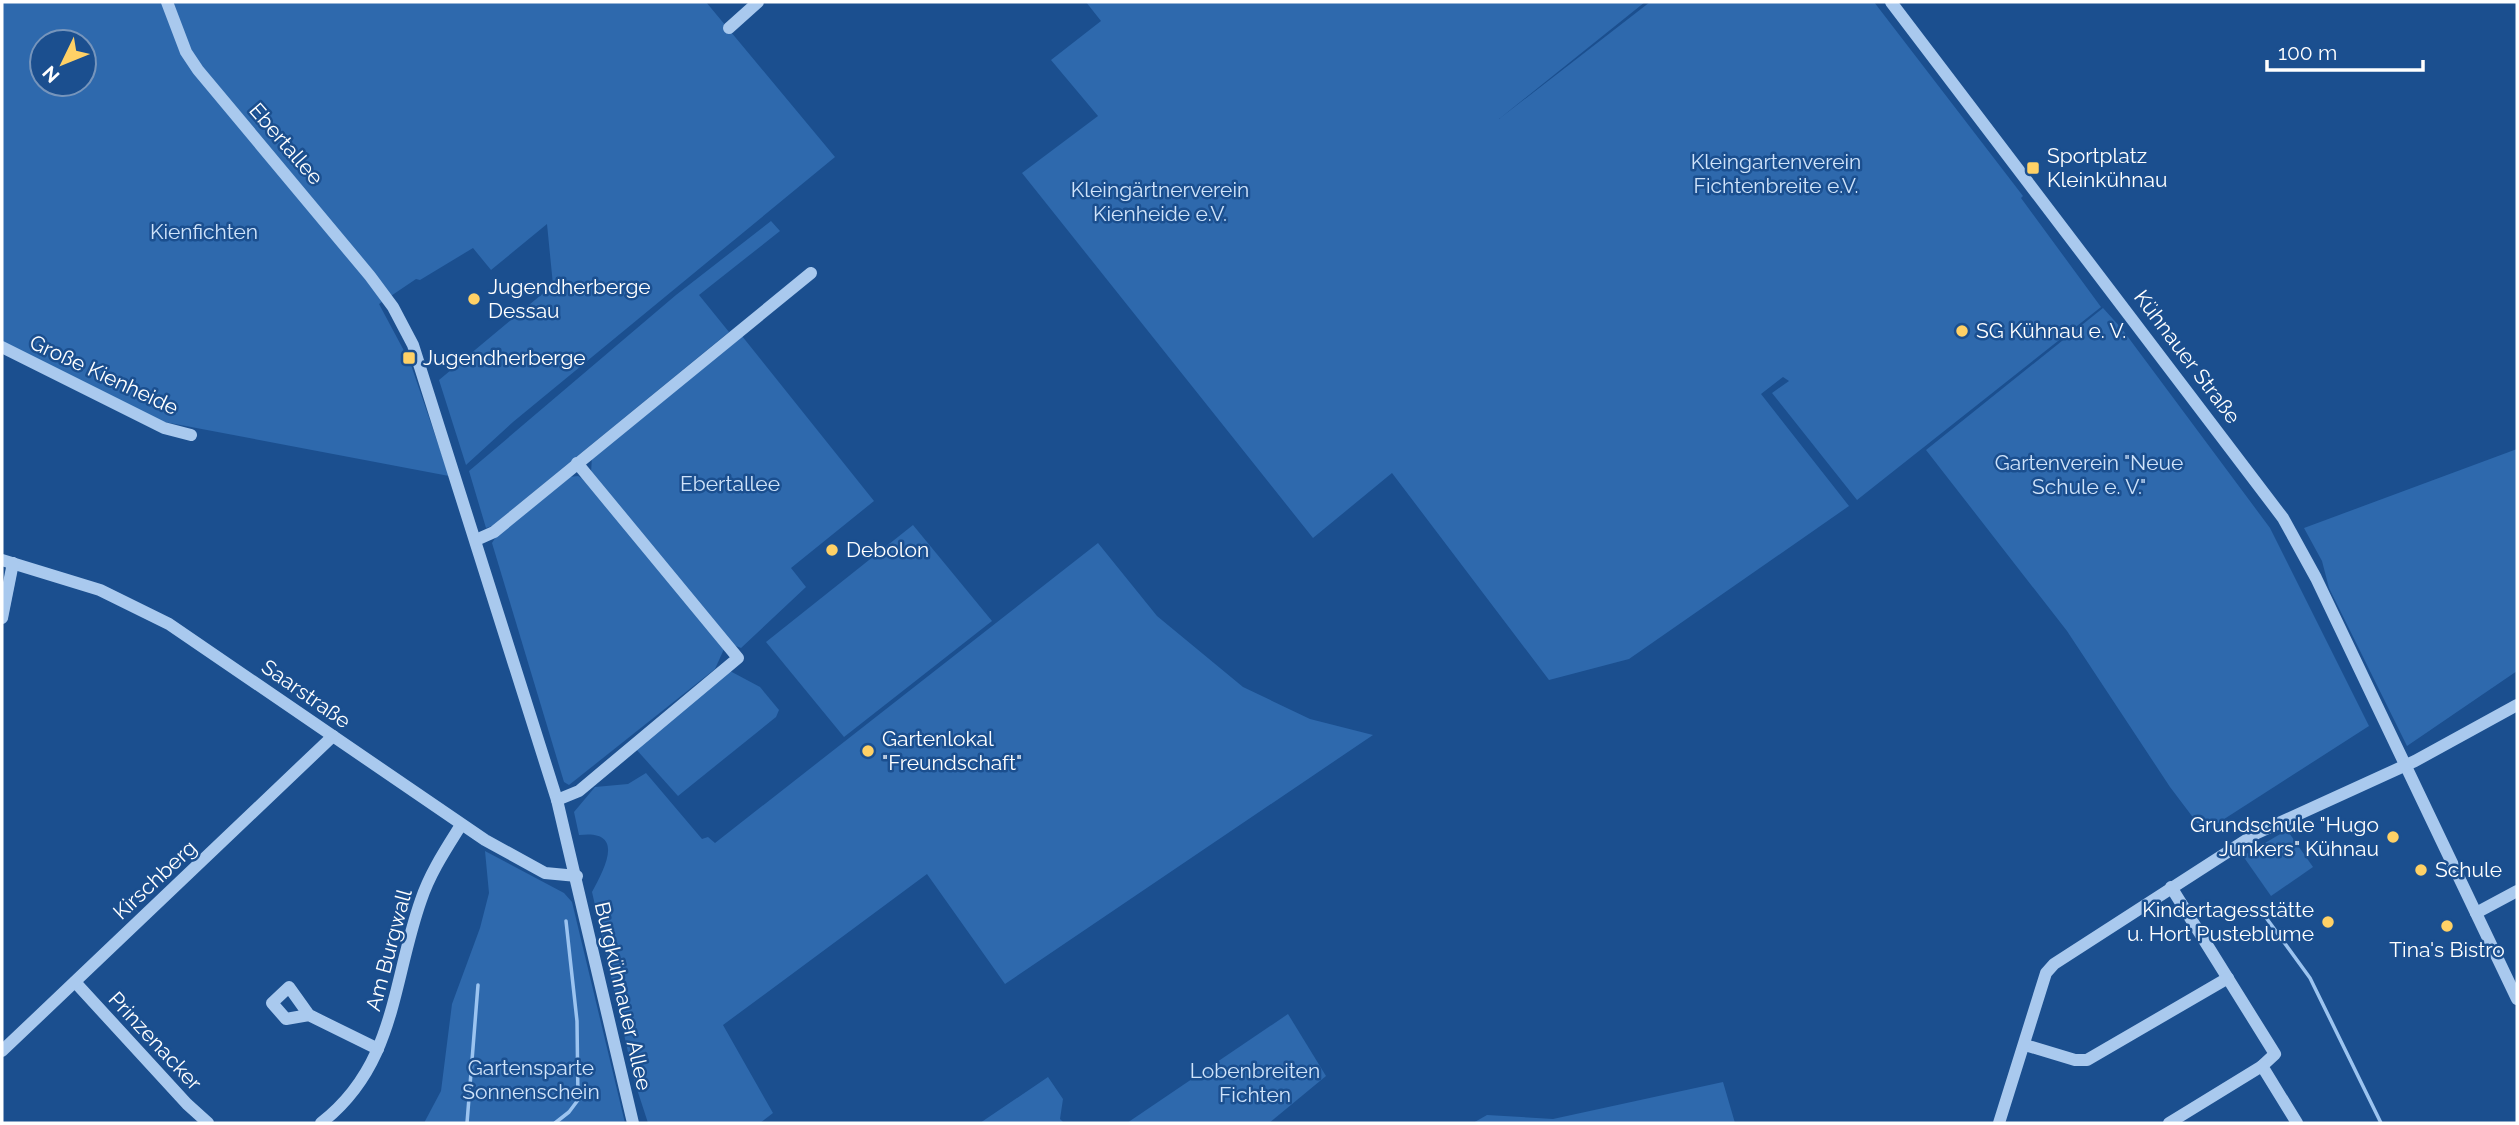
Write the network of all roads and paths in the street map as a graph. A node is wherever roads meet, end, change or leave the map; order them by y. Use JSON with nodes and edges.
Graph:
{"nodes":[{"id":1,"x":167,"y":2,"type":"edge"},
{"id":2,"x":758,"y":2,"type":"edge"},
{"id":3,"x":1891,"y":2,"type":"edge"},
{"id":4,"x":729,"y":28,"type":"dead end"},
{"id":5,"x":811,"y":272,"type":"dead end"},
{"id":6,"x":2,"y":347,"type":"edge"},
{"id":7,"x":191,"y":435,"type":"dead end"},
{"id":8,"x":577,"y":463,"type":"junction"},
{"id":9,"x":476,"y":540,"type":"junction"},
{"id":10,"x":7,"y":561,"type":"edge"},
{"id":11,"x":2,"y":618,"type":"edge"},
{"id":12,"x":2517,"y":705,"type":"edge"},
{"id":13,"x":333,"y":737,"type":"junction"},
{"id":14,"x":2406,"y":766,"type":"junction"},
{"id":15,"x":557,"y":800,"type":"junction"},
{"id":16,"x":461,"y":825,"type":"junction"},
{"id":17,"x":577,"y":876,"type":"junction"},
{"id":18,"x":2171,"y":887,"type":"junction"},
{"id":19,"x":2517,"y":891,"type":"edge"},
{"id":20,"x":2476,"y":913,"type":"junction"},
{"id":21,"x":2228,"y":978,"type":"junction"},
{"id":22,"x":75,"y":982,"type":"junction"},
{"id":23,"x":2517,"y":999,"type":"edge"},
{"id":24,"x":309,"y":1015,"type":"dead end"},
{"id":25,"x":2025,"y":1045,"type":"junction"},
{"id":26,"x":378,"y":1049,"type":"junction"},
{"id":27,"x":2,"y":1051,"type":"edge"},
{"id":28,"x":2262,"y":1066,"type":"junction"},
{"id":29,"x":208,"y":1123,"type":"edge"},
{"id":30,"x":321,"y":1123,"type":"edge"},
{"id":31,"x":633,"y":1123,"type":"edge"},
{"id":32,"x":1999,"y":1123,"type":"edge"},
{"id":33,"x":2169,"y":1123,"type":"edge"},
{"id":34,"x":2297,"y":1123,"type":"edge"}],
"edges":[{"from":1,"to":9,"type":"street","name":"Ebertallee"},
{"from":2,"to":4,"type":"street"},
{"from":3,"to":14,"type":"street","name":"Kühnauer Straße"},
{"from":5,"to":8,"type":"street"},
{"from":6,"to":7,"type":"street","name":"Große Kienheide"},
{"from":8,"to":9,"type":"street"},
{"from":8,"to":15,"type":"street"},
{"from":9,"to":15,"type":"street","name":"Ebertallee"},
{"from":10,"to":11,"type":"street"},
{"from":10,"to":13,"type":"street","name":"Saarstraße"},
{"from":12,"to":14,"type":"street"},
{"from":13,"to":16,"type":"street","name":"Saarstraße"},
{"from":13,"to":22,"type":"street","name":"Kirschberg"},
{"from":14,"to":18,"type":"street"},
{"from":14,"to":20,"type":"street","name":"Kühnauer Straße"},
{"from":15,"to":17,"type":"street","name":"Ebertallee"},
{"from":16,"to":17,"type":"street","name":"Saarstraße"},
{"from":16,"to":26,"type":"street","name":"Am Burgwall"},
{"from":17,"to":31,"type":"street","name":"Burgkühnauer Allee"},
{"from":18,"to":21,"type":"street"},
{"from":18,"to":25,"type":"street"},
{"from":19,"to":20,"type":"street"},
{"from":20,"to":23,"type":"street","name":"Kühnauer Straße"},
{"from":21,"to":25,"type":"street"},
{"from":21,"to":28,"type":"street"},
{"from":22,"to":27,"type":"street","name":"Kirschberg"},
{"from":22,"to":29,"type":"street","name":"Prinzenacker"},
{"from":24,"to":26,"type":"street","name":"Am Burgwall"},
{"from":25,"to":32,"type":"street"},
{"from":26,"to":30,"type":"street","name":"Am Burgwall"},
{"from":28,"to":33,"type":"street"},
{"from":28,"to":34,"type":"street"}]}
